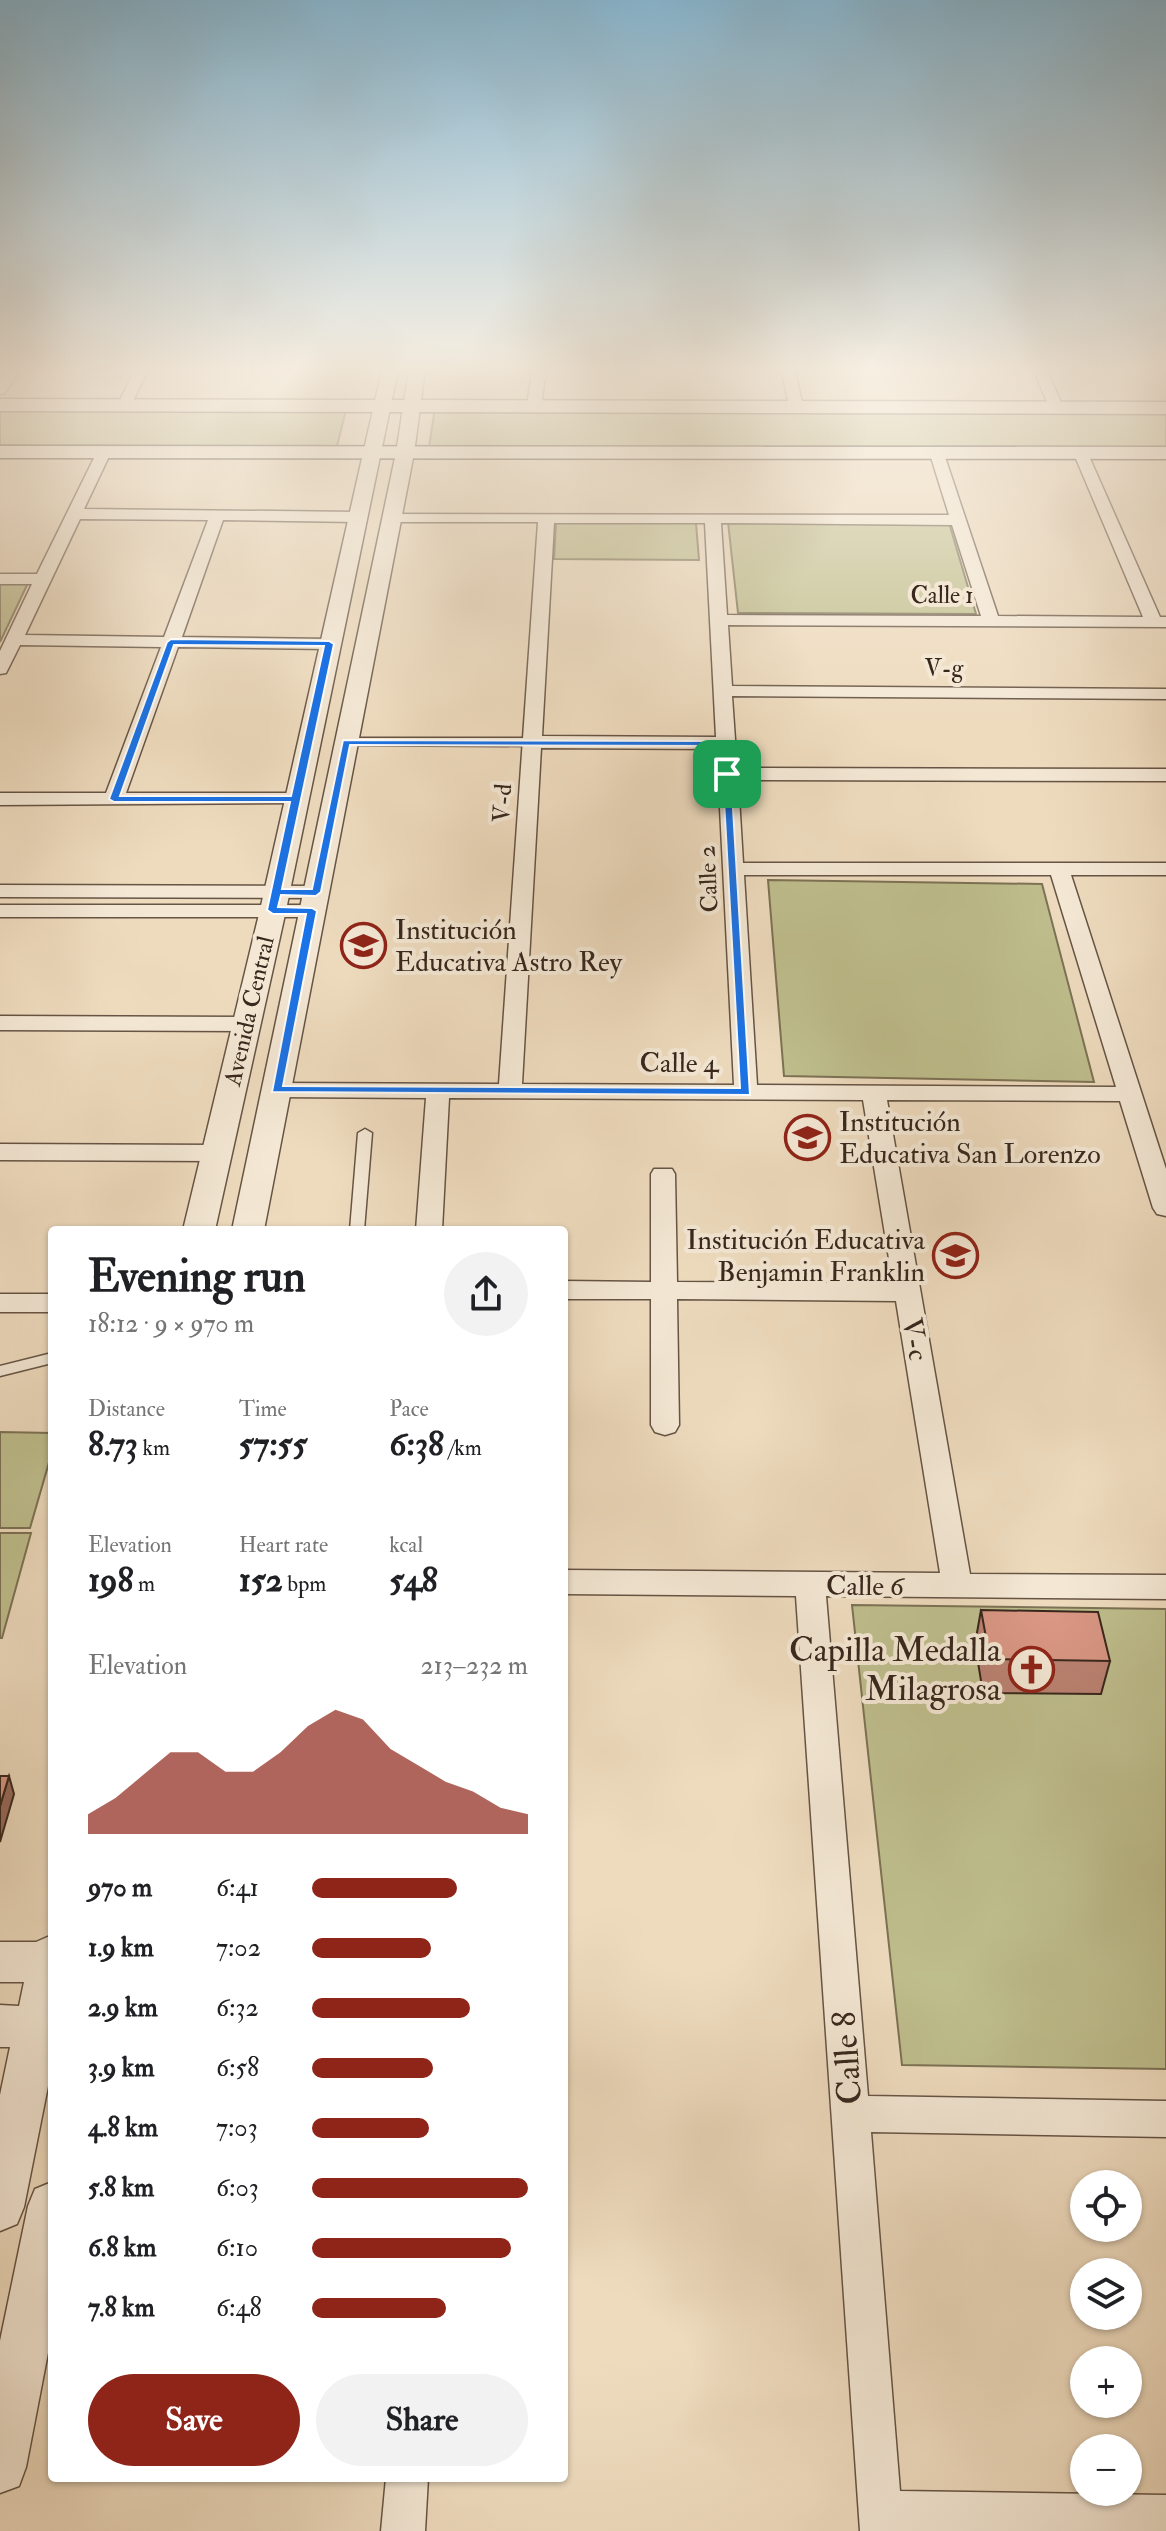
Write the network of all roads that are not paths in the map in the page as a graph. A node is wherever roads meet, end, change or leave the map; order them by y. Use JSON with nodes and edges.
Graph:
{"nodes":[{"id":1,"x":87,"y":488,"type":"edge"},
{"id":2,"x":364,"y":488,"type":"edge"},
{"id":3,"x":397,"y":488,"type":"edge"},
{"id":4,"x":949,"y":488,"type":"edge"},
{"id":5,"x":1097,"y":488,"type":"edge"},
{"id":6,"x":74,"y":514,"type":"junction"},
{"id":7,"x":217,"y":516,"type":"junction"},
{"id":8,"x":358,"y":517,"type":"junction"},
{"id":9,"x":391,"y":517,"type":"junction"},
{"id":10,"x":546,"y":519,"type":"junction"},
{"id":11,"x":713,"y":519,"type":"junction"},
{"id":12,"x":960,"y":520,"type":"junction"},
{"id":13,"x":0,"y":579,"type":"edge"},
{"id":14,"x":43,"y":579,"type":"junction"},
{"id":15,"x":718,"y":620,"type":"junction"},
{"id":16,"x":991,"y":621,"type":"junction"},
{"id":17,"x":1160,"y":622,"type":"edge"},
{"id":18,"x":14,"y":640,"type":"junction"},
{"id":19,"x":171,"y":642,"type":"junction"},
{"id":20,"x":329,"y":644,"type":"junction"},
{"id":21,"x":0,"y":669,"type":"edge"},
{"id":22,"x":723,"y":691,"type":"junction"},
{"id":23,"x":1166,"y":694,"type":"edge"},
{"id":24,"x":346,"y":742,"type":"junction"},
{"id":25,"x":532,"y":742,"type":"junction"},
{"id":26,"x":726,"y":743,"type":"junction"},
{"id":27,"x":727,"y":774,"type":"junction"},
{"id":28,"x":1166,"y":775,"type":"edge"},
{"id":29,"x":0,"y":799,"type":"edge"},
{"id":30,"x":114,"y":799,"type":"junction"},
{"id":31,"x":295,"y":799,"type":"junction"},
{"id":32,"x":733,"y":869,"type":"junction"},
{"id":33,"x":1059,"y":869,"type":"junction"},
{"id":34,"x":1166,"y":869,"type":"edge"},
{"id":35,"x":0,"y":891,"type":"edge"},
{"id":36,"x":274,"y":901,"type":"junction"},
{"id":37,"x":314,"y":902,"type":"junction"},
{"id":38,"x":0,"y":911,"type":"edge"},
{"id":39,"x":0,"y":1023,"type":"edge"},
{"id":40,"x":245,"y":1024,"type":"junction"},
{"id":41,"x":276,"y":1090,"type":"junction"},
{"id":42,"x":438,"y":1090,"type":"junction"},
{"id":43,"x":510,"y":1091,"type":"junction"},
{"id":44,"x":746,"y":1092,"type":"junction"},
{"id":45,"x":874,"y":1093,"type":"junction"},
{"id":46,"x":1130,"y":1094,"type":"junction"},
{"id":47,"x":365,"y":1133,"type":"dead end"},
{"id":48,"x":0,"y":1152,"type":"edge"},
{"id":49,"x":216,"y":1153,"type":"junction"},
{"id":50,"x":663,"y":1174,"type":"dead end"},
{"id":51,"x":1166,"y":1208,"type":"edge"},
{"id":52,"x":200,"y":1226,"type":"edge"},
{"id":53,"x":249,"y":1226,"type":"edge"},
{"id":54,"x":357,"y":1226,"type":"edge"},
{"id":55,"x":429,"y":1226,"type":"edge"},
{"id":56,"x":568,"y":1290,"type":"edge"},
{"id":57,"x":664,"y":1290,"type":"junction"},
{"id":58,"x":908,"y":1292,"type":"junction"},
{"id":59,"x":0,"y":1303,"type":"edge"},
{"id":60,"x":48,"y":1303,"type":"edge"},
{"id":61,"x":48,"y":1359,"type":"edge"},
{"id":62,"x":0,"y":1371,"type":"edge"},
{"id":63,"x":665,"y":1425,"type":"dead end"},
{"id":64,"x":568,"y":1582,"type":"edge"},
{"id":65,"x":810,"y":1584,"type":"junction"},
{"id":66,"x":957,"y":1585,"type":"junction"},
{"id":67,"x":1166,"y":1587,"type":"edge"},
{"id":68,"x":48,"y":1960,"type":"edge"},
{"id":69,"x":0,"y":1962,"type":"edge"},
{"id":70,"x":48,"y":1970,"type":"edge"},
{"id":71,"x":30,"y":2027,"type":"edge"},
{"id":72,"x":850,"y":2114,"type":"junction"},
{"id":73,"x":1166,"y":2119,"type":"edge"},
{"id":74,"x":0,"y":2207,"type":"edge"},
{"id":75,"x":48,"y":2226,"type":"edge"},
{"id":76,"x":0,"y":2467,"type":"edge"},
{"id":77,"x":407,"y":2482,"type":"edge"},
{"id":78,"x":1166,"y":2517,"type":"edge"},
{"id":79,"x":881,"y":2521,"type":"edge"},
{"id":80,"x":403,"y":2531,"type":"edge"}],
"edges":[{"from":1,"to":6,"type":"street"},
{"from":2,"to":8,"type":"street","name":"Avenida Central"},
{"from":3,"to":9,"type":"street","name":"Avenida Central"},
{"from":4,"to":12,"type":"street"},
{"from":5,"to":17,"type":"street"},
{"from":6,"to":7,"type":"street"},
{"from":6,"to":14,"type":"street"},
{"from":7,"to":8,"type":"street"},
{"from":7,"to":19,"type":"street"},
{"from":8,"to":20,"type":"street","name":"Avenida Central"},
{"from":9,"to":10,"type":"street"},
{"from":9,"to":24,"type":"street","name":"Avenida Central"},
{"from":10,"to":11,"type":"street"},
{"from":10,"to":25,"type":"street","name":"V-d"},
{"from":11,"to":12,"type":"street"},
{"from":11,"to":15,"type":"street","name":"Calle 2"},
{"from":12,"to":16,"type":"street"},
{"from":13,"to":14,"type":"street"},
{"from":14,"to":18,"type":"street"},
{"from":15,"to":16,"type":"street","name":"Calle 1"},
{"from":15,"to":22,"type":"street","name":"Calle 2"},
{"from":16,"to":17,"type":"street","name":"Calle 1"},
{"from":18,"to":19,"type":"street"},
{"from":18,"to":21,"type":"street"},
{"from":19,"to":20,"type":"street"},
{"from":19,"to":30,"type":"street"},
{"from":20,"to":31,"type":"street","name":"Avenida Central"},
{"from":22,"to":23,"type":"street","name":"V-g"},
{"from":22,"to":26,"type":"street","name":"Calle 2"},
{"from":24,"to":25,"type":"street"},
{"from":24,"to":37,"type":"street","name":"Avenida Central"},
{"from":25,"to":26,"type":"street"},
{"from":25,"to":43,"type":"street","name":"V-d"},
{"from":26,"to":27,"type":"street","name":"Calle 2"},
{"from":27,"to":28,"type":"street"},
{"from":27,"to":32,"type":"street","name":"Calle 2"},
{"from":29,"to":30,"type":"street"},
{"from":30,"to":31,"type":"street"},
{"from":31,"to":36,"type":"street","name":"Avenida Central"},
{"from":32,"to":33,"type":"street"},
{"from":32,"to":44,"type":"street","name":"Calle 2"},
{"from":33,"to":34,"type":"street"},
{"from":33,"to":46,"type":"street"},
{"from":35,"to":36,"type":"street"},
{"from":36,"to":37,"type":"street"},
{"from":36,"to":38,"type":"street"},
{"from":36,"to":40,"type":"street","name":"Avenida Central"},
{"from":37,"to":41,"type":"street","name":"Avenida Central"},
{"from":39,"to":40,"type":"street"},
{"from":40,"to":49,"type":"street","name":"Avenida Central"},
{"from":41,"to":42,"type":"street","name":"Calle 4"},
{"from":41,"to":53,"type":"street","name":"Avenida Central"},
{"from":42,"to":43,"type":"street","name":"Calle 4"},
{"from":42,"to":55,"type":"street"},
{"from":43,"to":44,"type":"street","name":"Calle 4"},
{"from":44,"to":45,"type":"street","name":"Calle 4"},
{"from":45,"to":46,"type":"street","name":"Calle 4"},
{"from":45,"to":58,"type":"street","name":"V-c"},
{"from":46,"to":51,"type":"street"},
{"from":47,"to":54,"type":"lane"},
{"from":48,"to":49,"type":"street"},
{"from":49,"to":52,"type":"street","name":"Avenida Central"},
{"from":50,"to":57,"type":"street"},
{"from":56,"to":57,"type":"street"},
{"from":57,"to":58,"type":"street"},
{"from":57,"to":63,"type":"street"},
{"from":58,"to":66,"type":"street","name":"V-c"},
{"from":59,"to":60,"type":"street"},
{"from":61,"to":62,"type":"lane"},
{"from":64,"to":65,"type":"street","name":"Calle 6"},
{"from":65,"to":66,"type":"street","name":"Calle 6"},
{"from":65,"to":72,"type":"street","name":"Calle 8"},
{"from":66,"to":67,"type":"street","name":"Calle 6"},
{"from":68,"to":69,"type":"street"},
{"from":70,"to":71,"type":"street"},
{"from":71,"to":74,"type":"street"},
{"from":72,"to":73,"type":"street"},
{"from":72,"to":79,"type":"street","name":"Calle 8"},
{"from":75,"to":76,"type":"street"},
{"from":77,"to":80,"type":"street"},
{"from":78,"to":79,"type":"street"}]}
